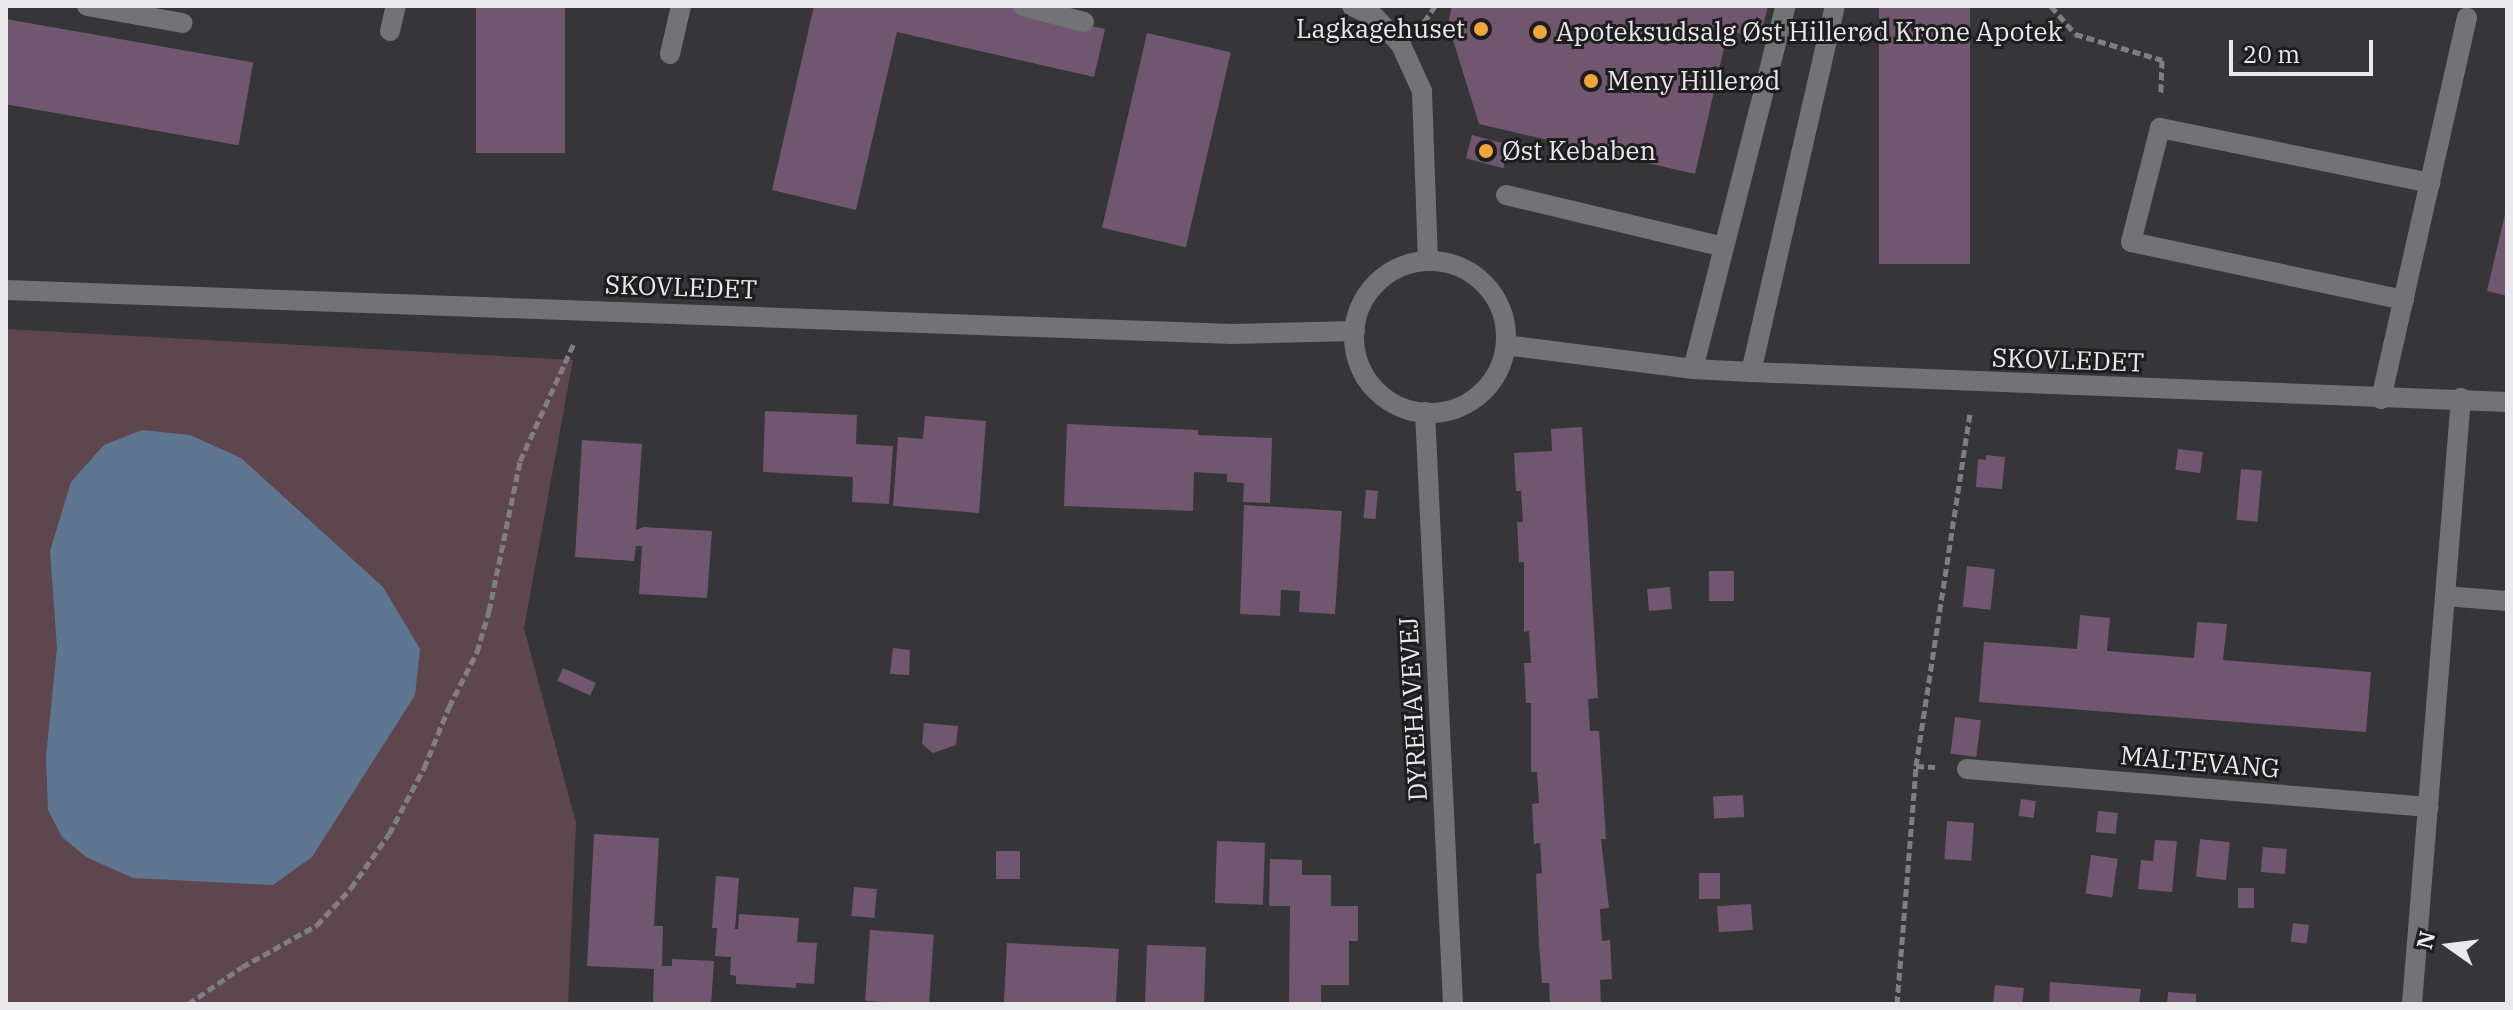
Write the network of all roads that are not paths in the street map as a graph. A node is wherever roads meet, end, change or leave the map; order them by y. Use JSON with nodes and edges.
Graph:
{"nodes":[{"id":1,"x":87,"y":6,"type":"edge"},
{"id":2,"x":396,"y":6,"type":"edge"},
{"id":3,"x":681,"y":6,"type":"edge"},
{"id":4,"x":1023,"y":6,"type":"edge"},
{"id":5,"x":1352,"y":6,"type":"edge"},
{"id":6,"x":1835,"y":6,"type":"edge"},
{"id":7,"x":1785,"y":7,"type":"edge"},
{"id":8,"x":1376,"y":12,"type":"edge"},
{"id":9,"x":2467,"y":18,"type":"dead end"},
{"id":10,"x":1084,"y":22,"type":"dead end"},
{"id":11,"x":182,"y":23,"type":"dead end"},
{"id":12,"x":390,"y":31,"type":"dead end"},
{"id":13,"x":670,"y":54,"type":"dead end"},
{"id":14,"x":2430,"y":183,"type":"junction"},
{"id":15,"x":1506,"y":195,"type":"dead end"},
{"id":16,"x":1724,"y":247,"type":"junction"},
{"id":17,"x":1428,"y":261,"type":"junction"},
{"id":18,"x":6,"y":290,"type":"edge"},
{"id":19,"x":2404,"y":300,"type":"junction"},
{"id":20,"x":1355,"y":331,"type":"junction"},
{"id":21,"x":1506,"y":345,"type":"junction"},
{"id":22,"x":1693,"y":369,"type":"junction"},
{"id":23,"x":1751,"y":372,"type":"junction"},
{"id":24,"x":2461,"y":398,"type":"junction"},
{"id":25,"x":2381,"y":399,"type":"junction"},
{"id":26,"x":2507,"y":402,"type":"edge"},
{"id":27,"x":1425,"y":412,"type":"junction"},
{"id":28,"x":2445,"y":596,"type":"junction"},
{"id":29,"x":2507,"y":601,"type":"edge"},
{"id":30,"x":1967,"y":769,"type":"dead end"},
{"id":31,"x":2428,"y":807,"type":"junction"},
{"id":32,"x":1453,"y":1004,"type":"edge"},
{"id":33,"x":2412,"y":1004,"type":"edge"}],
"edges":[{"from":1,"to":11,"type":"street"},
{"from":2,"to":12,"type":"street"},
{"from":3,"to":13,"type":"street"},
{"from":4,"to":10,"type":"street"},
{"from":5,"to":8,"type":"street"},
{"from":6,"to":23,"type":"street"},
{"from":7,"to":16,"type":"street"},
{"from":8,"to":17,"type":"street"},
{"from":9,"to":14,"type":"street"},
{"from":14,"to":19,"type":"street"},
{"from":14,"to":19,"type":"street"},
{"from":15,"to":16,"type":"street"},
{"from":16,"to":22,"type":"street"},
{"from":17,"to":20,"type":"street"},
{"from":17,"to":21,"type":"street"},
{"from":18,"to":20,"type":"street","name":"SKOVLEDET"},
{"from":19,"to":25,"type":"street"},
{"from":20,"to":27,"type":"street"},
{"from":21,"to":22,"type":"street","name":"SKOVLEDET"},
{"from":21,"to":27,"type":"street"},
{"from":22,"to":23,"type":"street","name":"SKOVLEDET"},
{"from":23,"to":25,"type":"street","name":"SKOVLEDET"},
{"from":24,"to":25,"type":"street","name":"SKOVLEDET"},
{"from":24,"to":26,"type":"street","name":"SKOVLEDET"},
{"from":24,"to":28,"type":"street"},
{"from":27,"to":32,"type":"street","name":"DYREHAVEVEJ"},
{"from":28,"to":29,"type":"street"},
{"from":28,"to":31,"type":"street"},
{"from":30,"to":31,"type":"street","name":"MALTEVANG"},
{"from":31,"to":33,"type":"street"}]}
